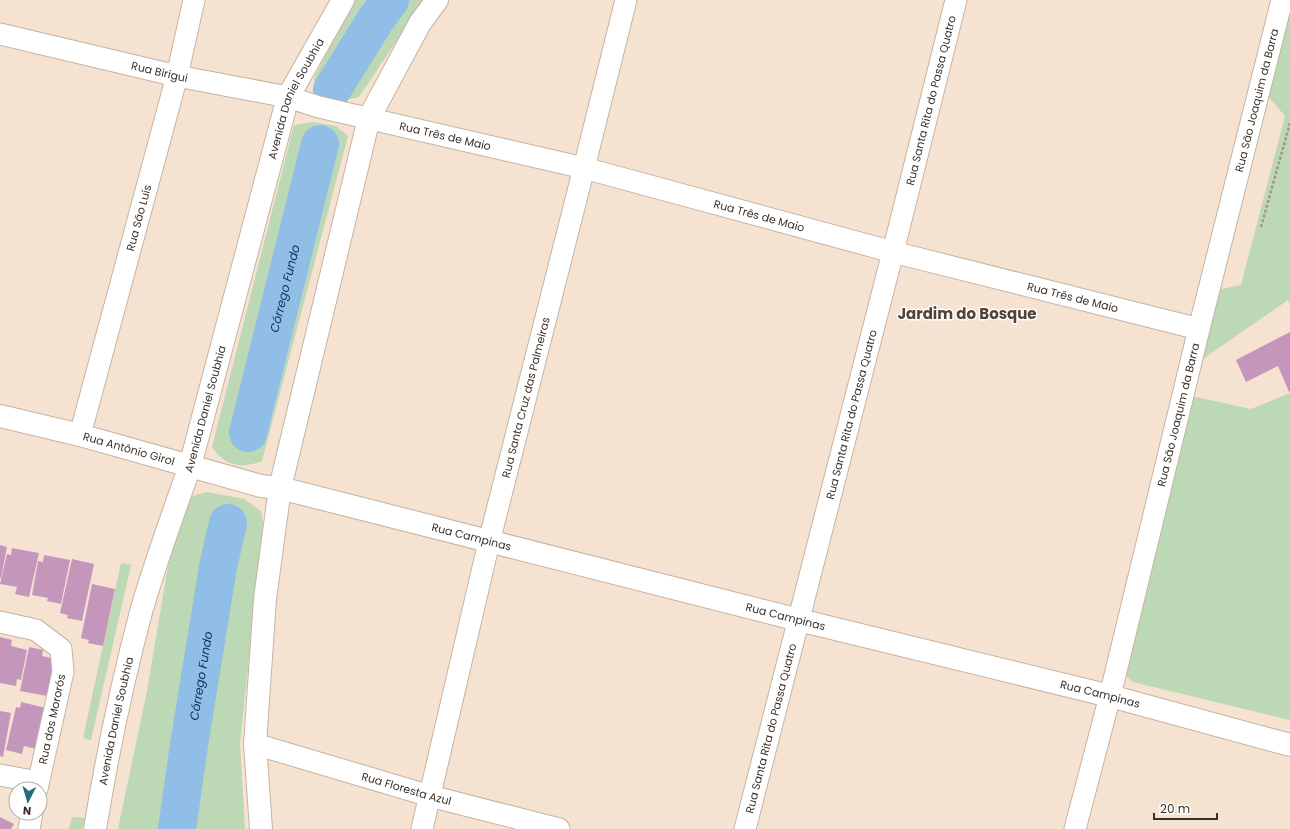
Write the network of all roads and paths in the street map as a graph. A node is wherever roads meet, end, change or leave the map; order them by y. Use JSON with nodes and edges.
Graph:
{"nodes":[{"id":1,"x":194,"y":0,"type":"edge"},
{"id":2,"x":343,"y":0,"type":"edge"},
{"id":3,"x":437,"y":0,"type":"edge"},
{"id":4,"x":626,"y":0,"type":"edge"},
{"id":5,"x":956,"y":0,"type":"edge"},
{"id":6,"x":1282,"y":0,"type":"edge"},
{"id":7,"x":0,"y":34,"type":"edge"},
{"id":8,"x":177,"y":76,"type":"junction"},
{"id":9,"x":288,"y":97,"type":"junction"},
{"id":10,"x":319,"y":107,"type":"joint"},
{"id":11,"x":369,"y":118,"type":"junction"},
{"id":12,"x":1290,"y":123,"type":"edge"},
{"id":13,"x":584,"y":168,"type":"junction"},
{"id":14,"x":1261,"y":227,"type":"dead end"},
{"id":15,"x":893,"y":252,"type":"junction"},
{"id":16,"x":1199,"y":329,"type":"junction"},
{"id":17,"x":0,"y":416,"type":"edge"},
{"id":18,"x":80,"y":435,"type":"junction"},
{"id":19,"x":190,"y":466,"type":"junction"},
{"id":20,"x":280,"y":488,"type":"junction"},
{"id":21,"x":489,"y":542,"type":"junction"},
{"id":22,"x":799,"y":620,"type":"junction"},
{"id":23,"x":0,"y":622,"type":"edge"},
{"id":24,"x":1110,"y":696,"type":"junction"},
{"id":25,"x":255,"y":744,"type":"junction"},
{"id":26,"x":1290,"y":745,"type":"edge"},
{"id":27,"x":0,"y":775,"type":"edge"},
{"id":28,"x":22,"y":781,"type":"edge"},
{"id":29,"x":38,"y":781,"type":"edge"},
{"id":30,"x":430,"y":796,"type":"junction"},
{"id":31,"x":95,"y":829,"type":"edge"},
{"id":32,"x":261,"y":829,"type":"edge"},
{"id":33,"x":422,"y":829,"type":"edge"},
{"id":34,"x":559,"y":829,"type":"edge"},
{"id":35,"x":745,"y":829,"type":"edge"},
{"id":36,"x":1075,"y":829,"type":"edge"}],
"edges":[{"from":1,"to":8,"type":"street","name":"Rua São Luís"},
{"from":2,"to":9,"type":"main road","name":"Avenida Daniel Soubhia"},
{"from":3,"to":11,"type":"main road"},
{"from":4,"to":13,"type":"street","name":"Rua Santa Cruz das Palmeiras"},
{"from":5,"to":15,"type":"street","name":"Rua Santa Rita do Passa Quatro"},
{"from":6,"to":16,"type":"street","name":"Rua São Joaquim da Barra"},
{"from":7,"to":8,"type":"street","name":"Rua Birigui"},
{"from":8,"to":9,"type":"street","name":"Rua Birigui"},
{"from":8,"to":18,"type":"street","name":"Rua São Luís"},
{"from":9,"to":10,"type":"street","name":"Rua Birigui"},
{"from":9,"to":19,"type":"main road","name":"Avenida Daniel Soubhia"},
{"from":10,"to":11,"type":"street","name":"Rua Três de Maio"},
{"from":11,"to":13,"type":"street","name":"Rua Três de Maio"},
{"from":11,"to":20,"type":"main road"},
{"from":12,"to":14,"type":"path"},
{"from":13,"to":15,"type":"street","name":"Rua Três de Maio"},
{"from":13,"to":21,"type":"street","name":"Rua Santa Cruz das Palmeiras"},
{"from":15,"to":16,"type":"street","name":"Rua Três de Maio"},
{"from":15,"to":22,"type":"street","name":"Rua Santa Rita do Passa Quatro"},
{"from":16,"to":24,"type":"street","name":"Rua São Joaquim da Barra"},
{"from":17,"to":18,"type":"main road","name":"Rua Antônio Girol"},
{"from":18,"to":19,"type":"main road","name":"Rua Antônio Girol"},
{"from":19,"to":20,"type":"main road","name":"Rua Antônio Girol"},
{"from":19,"to":31,"type":"main road","name":"Avenida Daniel Soubhia"},
{"from":20,"to":21,"type":"main road","name":"Rua Campinas"},
{"from":20,"to":25,"type":"main road"},
{"from":21,"to":22,"type":"main road","name":"Rua Campinas"},
{"from":21,"to":30,"type":"street","name":"Rua Santa Cruz das Palmeiras"},
{"from":22,"to":24,"type":"main road","name":"Rua Campinas"},
{"from":22,"to":35,"type":"street","name":"Rua Santa Rita do Passa Quatro"},
{"from":23,"to":29,"type":"street","name":"Rua dos Mororós"},
{"from":24,"to":26,"type":"main road","name":"Rua Campinas"},
{"from":24,"to":36,"type":"street","name":"Rua São Joaquim da Barra"},
{"from":25,"to":30,"type":"street","name":"Rua Floresta Azul"},
{"from":25,"to":32,"type":"main road"},
{"from":27,"to":28,"type":"street"},
{"from":30,"to":33,"type":"street","name":"Rua Santa Cruz das Palmeiras"},
{"from":30,"to":34,"type":"street","name":"Rua Floresta Azul"}]}
